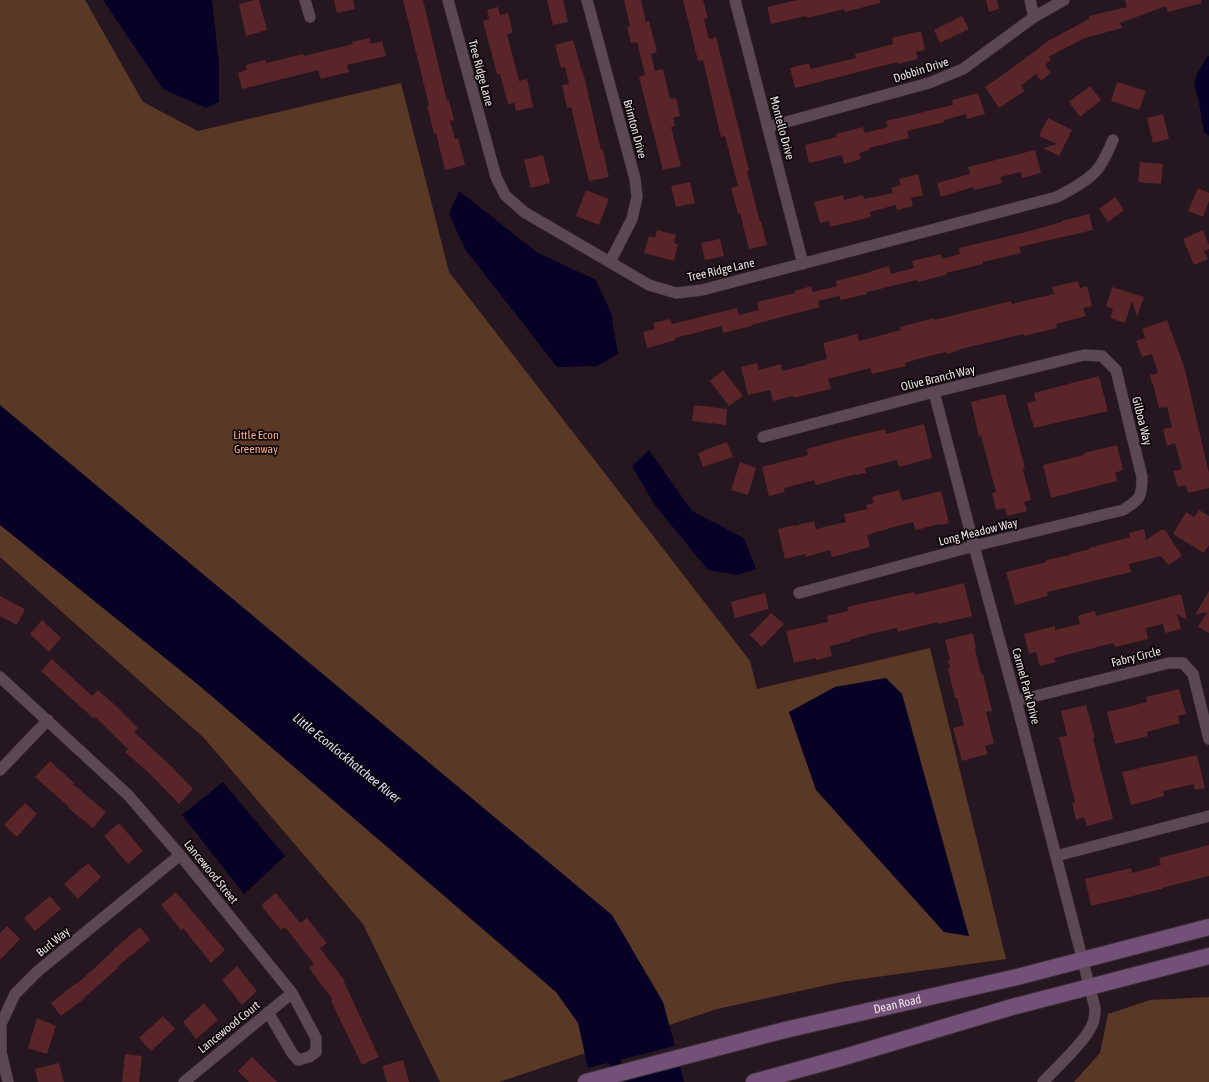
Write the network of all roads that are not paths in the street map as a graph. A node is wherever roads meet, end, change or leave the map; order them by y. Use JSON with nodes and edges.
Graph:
{"nodes":[{"id":1,"x":305,"y":0,"type":"edge"},
{"id":2,"x":448,"y":0,"type":"edge"},
{"id":3,"x":587,"y":0,"type":"edge"},
{"id":4,"x":735,"y":0,"type":"edge"},
{"id":5,"x":1030,"y":0,"type":"edge"},
{"id":6,"x":1064,"y":0,"type":"edge"},
{"id":7,"x":1034,"y":16,"type":"junction"},
{"id":8,"x":310,"y":17,"type":"dead end"},
{"id":9,"x":768,"y":127,"type":"junction"},
{"id":10,"x":1113,"y":140,"type":"dead end"},
{"id":11,"x":610,"y":262,"type":"junction"},
{"id":12,"x":803,"y":264,"type":"junction"},
{"id":13,"x":1116,"y":370,"type":"joint"},
{"id":14,"x":934,"y":392,"type":"junction"},
{"id":15,"x":762,"y":437,"type":"dead end"},
{"id":16,"x":1142,"y":477,"type":"joint"},
{"id":17,"x":974,"y":546,"type":"junction"},
{"id":18,"x":799,"y":593,"type":"dead end"},
{"id":19,"x":0,"y":676,"type":"edge"},
{"id":20,"x":1016,"y":700,"type":"junction"},
{"id":21,"x":48,"y":720,"type":"junction"},
{"id":22,"x":1209,"y":739,"type":"edge"},
{"id":23,"x":0,"y":770,"type":"edge"},
{"id":24,"x":1209,"y":816,"type":"edge"},
{"id":25,"x":180,"y":855,"type":"junction"},
{"id":26,"x":1056,"y":856,"type":"junction"},
{"id":27,"x":1209,"y":927,"type":"edge"},
{"id":28,"x":1209,"y":956,"type":"edge"},
{"id":29,"x":1083,"y":960,"type":"junction"},
{"id":30,"x":1090,"y":987,"type":"junction"},
{"id":31,"x":292,"y":993,"type":"junction"},
{"id":32,"x":268,"y":1012,"type":"junction"},
{"id":33,"x":8,"y":1082,"type":"edge"},
{"id":34,"x":184,"y":1082,"type":"edge"},
{"id":35,"x":586,"y":1082,"type":"edge"},
{"id":36,"x":754,"y":1082,"type":"edge"},
{"id":37,"x":1043,"y":1082,"type":"edge"}],
"edges":[{"from":1,"to":8,"type":"street"},
{"from":2,"to":11,"type":"street","name":"Tree Ridge Lane"},
{"from":3,"to":11,"type":"street","name":"Brimton Drive"},
{"from":4,"to":9,"type":"street","name":"Montello Drive"},
{"from":5,"to":7,"type":"street"},
{"from":6,"to":7,"type":"street","name":"Dobbin Drive"},
{"from":7,"to":9,"type":"street","name":"Dobbin Drive"},
{"from":9,"to":12,"type":"street","name":"Montello Drive"},
{"from":10,"to":12,"type":"street","name":"Tree Ridge Lane"},
{"from":11,"to":12,"type":"street","name":"Tree Ridge Lane"},
{"from":13,"to":14,"type":"street","name":"Olive Branch Way"},
{"from":13,"to":16,"type":"street","name":"Gilboa Way"},
{"from":14,"to":15,"type":"street","name":"Olive Branch Way"},
{"from":14,"to":17,"type":"street","name":"Carmel Park Drive"},
{"from":16,"to":17,"type":"street","name":"Long Meadow Way"},
{"from":17,"to":18,"type":"street","name":"Long Meadow Way"},
{"from":17,"to":20,"type":"street","name":"Carmel Park Drive"},
{"from":19,"to":21,"type":"street","name":"Lancewood Street"},
{"from":20,"to":22,"type":"street","name":"Fabry Circle"},
{"from":20,"to":26,"type":"street","name":"Carmel Park Drive"},
{"from":21,"to":23,"type":"street"},
{"from":21,"to":25,"type":"street","name":"Lancewood Street"},
{"from":24,"to":26,"type":"street"},
{"from":25,"to":31,"type":"street","name":"Lancewood Street"},
{"from":25,"to":33,"type":"street","name":"Burl Way"},
{"from":26,"to":29,"type":"street","name":"Carmel Park Drive"},
{"from":27,"to":29,"type":"main road","name":"Dean Road"},
{"from":28,"to":30,"type":"main road"},
{"from":29,"to":30,"type":"street","name":"Carmel Park Drive"},
{"from":29,"to":35,"type":"main road","name":"Dean Road"},
{"from":30,"to":36,"type":"main road"},
{"from":30,"to":37,"type":"street","name":"Carmel Park Drive"},
{"from":31,"to":32,"type":"street","name":"Lancewood Court"},
{"from":31,"to":32,"type":"street","name":"Lancewood Street"},
{"from":32,"to":34,"type":"street","name":"Lancewood Court"}]}
